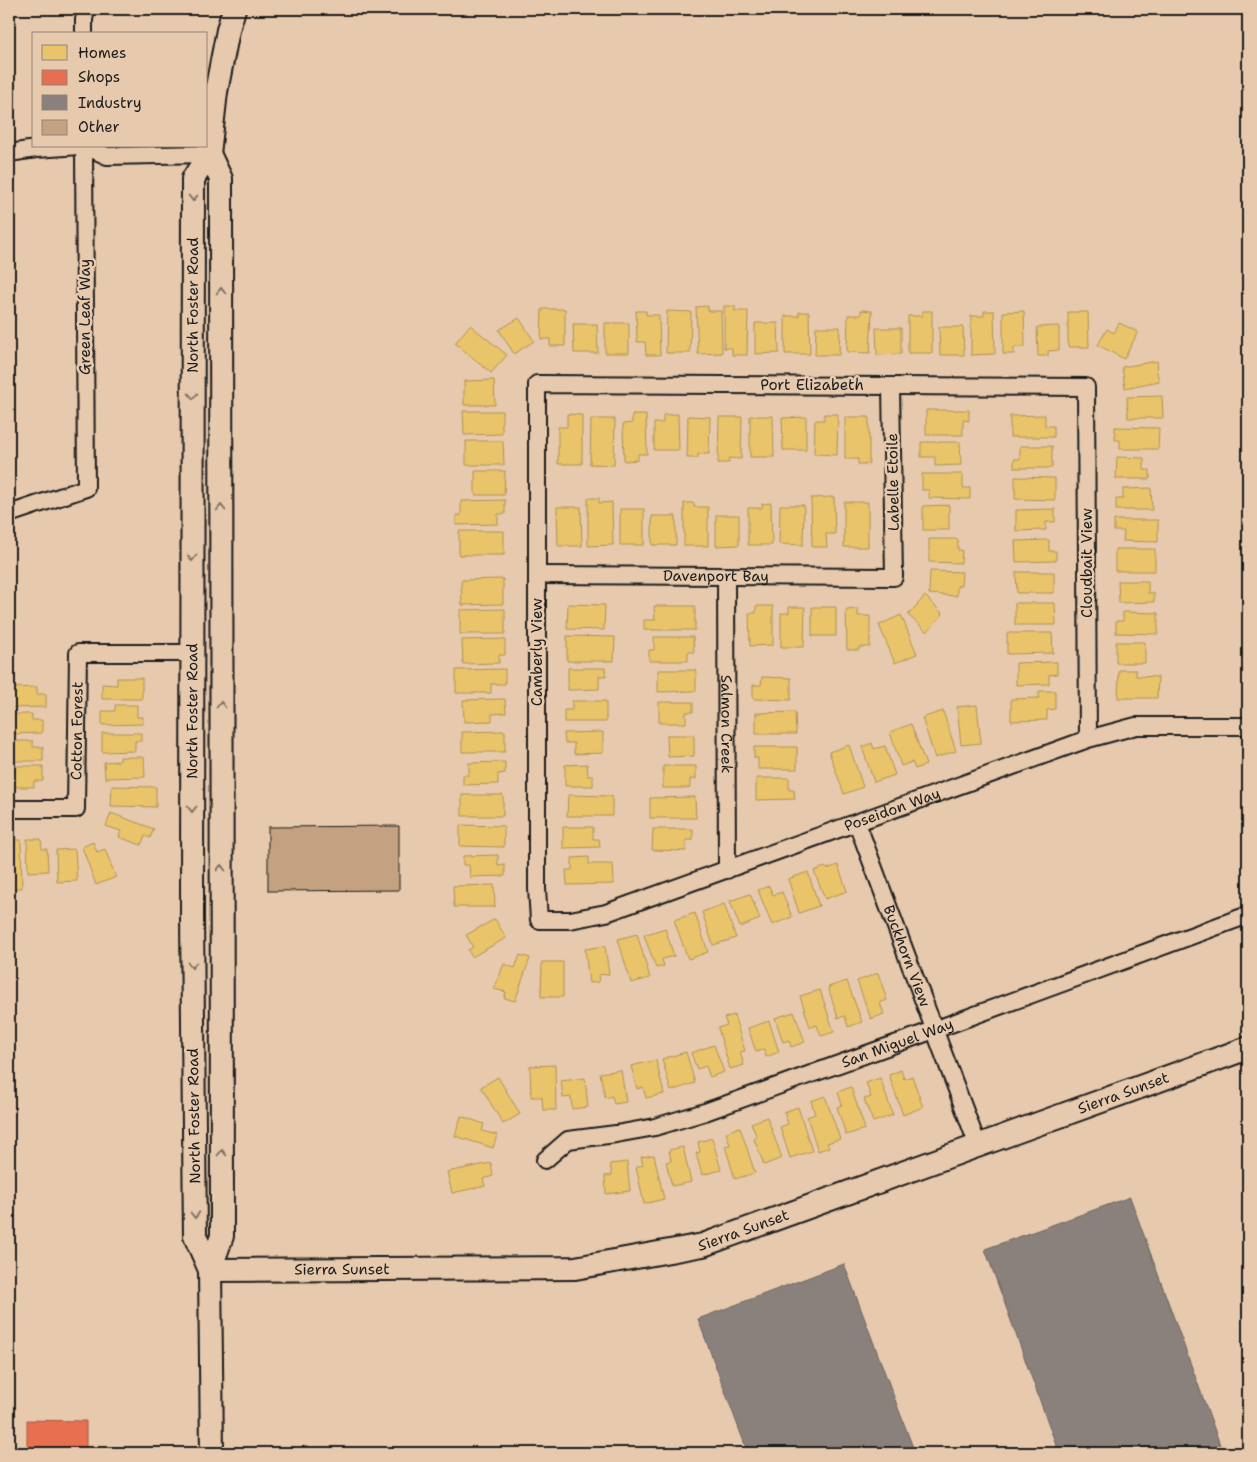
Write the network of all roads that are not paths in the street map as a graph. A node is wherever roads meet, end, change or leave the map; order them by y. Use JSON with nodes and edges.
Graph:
{"nodes":[{"id":1,"x":86,"y":9,"type":"edge"},
{"id":2,"x":234,"y":9,"type":"edge"},
{"id":3,"x":84,"y":32,"type":"edge"},
{"id":4,"x":208,"y":140,"type":"edge"},
{"id":5,"x":62,"y":148,"type":"edge"},
{"id":6,"x":83,"y":148,"type":"edge"},
{"id":7,"x":88,"y":148,"type":"edge"},
{"id":8,"x":158,"y":148,"type":"edge"},
{"id":9,"x":205,"y":148,"type":"edge"},
{"id":10,"x":9,"y":153,"type":"edge"},
{"id":11,"x":537,"y":384,"type":"joint"},
{"id":12,"x":891,"y":386,"type":"junction"},
{"id":13,"x":1086,"y":387,"type":"joint"},
{"id":14,"x":9,"y":514,"type":"edge"},
{"id":15,"x":537,"y":575,"type":"junction"},
{"id":16,"x":726,"y":576,"type":"junction"},
{"id":17,"x":894,"y":577,"type":"joint"},
{"id":18,"x":192,"y":653,"type":"junction"},
{"id":19,"x":1248,"y":726,"type":"edge"},
{"id":20,"x":1088,"y":739,"type":"junction"},
{"id":21,"x":9,"y":809,"type":"edge"},
{"id":22,"x":857,"y":822,"type":"junction"},
{"id":23,"x":727,"y":870,"type":"junction"},
{"id":24,"x":1248,"y":915,"type":"edge"},
{"id":25,"x":539,"y":920,"type":"joint"},
{"id":26,"x":934,"y":1030,"type":"junction"},
{"id":27,"x":1248,"y":1048,"type":"edge"},
{"id":28,"x":978,"y":1146,"type":"junction"},
{"id":29,"x":545,"y":1160,"type":"dead end"},
{"id":30,"x":210,"y":1270,"type":"junction"},
{"id":31,"x":212,"y":1453,"type":"edge"}],
"edges":[{"from":1,"to":3,"type":"street"},
{"from":2,"to":4,"type":"main road","name":"North Foster Road"},
{"from":30,"to":4,"type":"main road","name":"North Foster Road","one_way":true},
{"from":5,"to":10,"type":"street"},
{"from":6,"to":14,"type":"street","name":"Green Leaf Way"},
{"from":7,"to":8,"type":"street"},
{"from":9,"to":18,"type":"main road","name":"North Foster Road","one_way":true},
{"from":11,"to":12,"type":"street","name":"Port Elizabeth"},
{"from":11,"to":15,"type":"street","name":"Camberly View"},
{"from":12,"to":13,"type":"street","name":"Port Elizabeth"},
{"from":12,"to":17,"type":"street","name":"Labelle Etoile"},
{"from":13,"to":20,"type":"street","name":"Cloudbait View"},
{"from":15,"to":16,"type":"street","name":"Davenport Bay"},
{"from":15,"to":25,"type":"street","name":"Camberly View"},
{"from":16,"to":17,"type":"street","name":"Davenport Bay"},
{"from":16,"to":23,"type":"street","name":"Salmon Creek"},
{"from":18,"to":21,"type":"street","name":"Cotton Forest"},
{"from":18,"to":30,"type":"main road","name":"North Foster Road","one_way":true},
{"from":19,"to":20,"type":"street","name":"Poseidon Way"},
{"from":20,"to":22,"type":"street","name":"Poseidon Way"},
{"from":22,"to":23,"type":"street","name":"Poseidon Way"},
{"from":22,"to":26,"type":"street","name":"Buckhorn View"},
{"from":23,"to":25,"type":"street","name":"Poseidon Way"},
{"from":24,"to":26,"type":"street","name":"San Miguel Way"},
{"from":26,"to":28,"type":"street","name":"Buckhorn View"},
{"from":26,"to":29,"type":"street","name":"San Miguel Way"},
{"from":27,"to":28,"type":"main road","name":"Sierra Sunset"},
{"from":28,"to":30,"type":"main road","name":"Sierra Sunset"},
{"from":30,"to":31,"type":"main road","name":"North Foster Road"}]}
